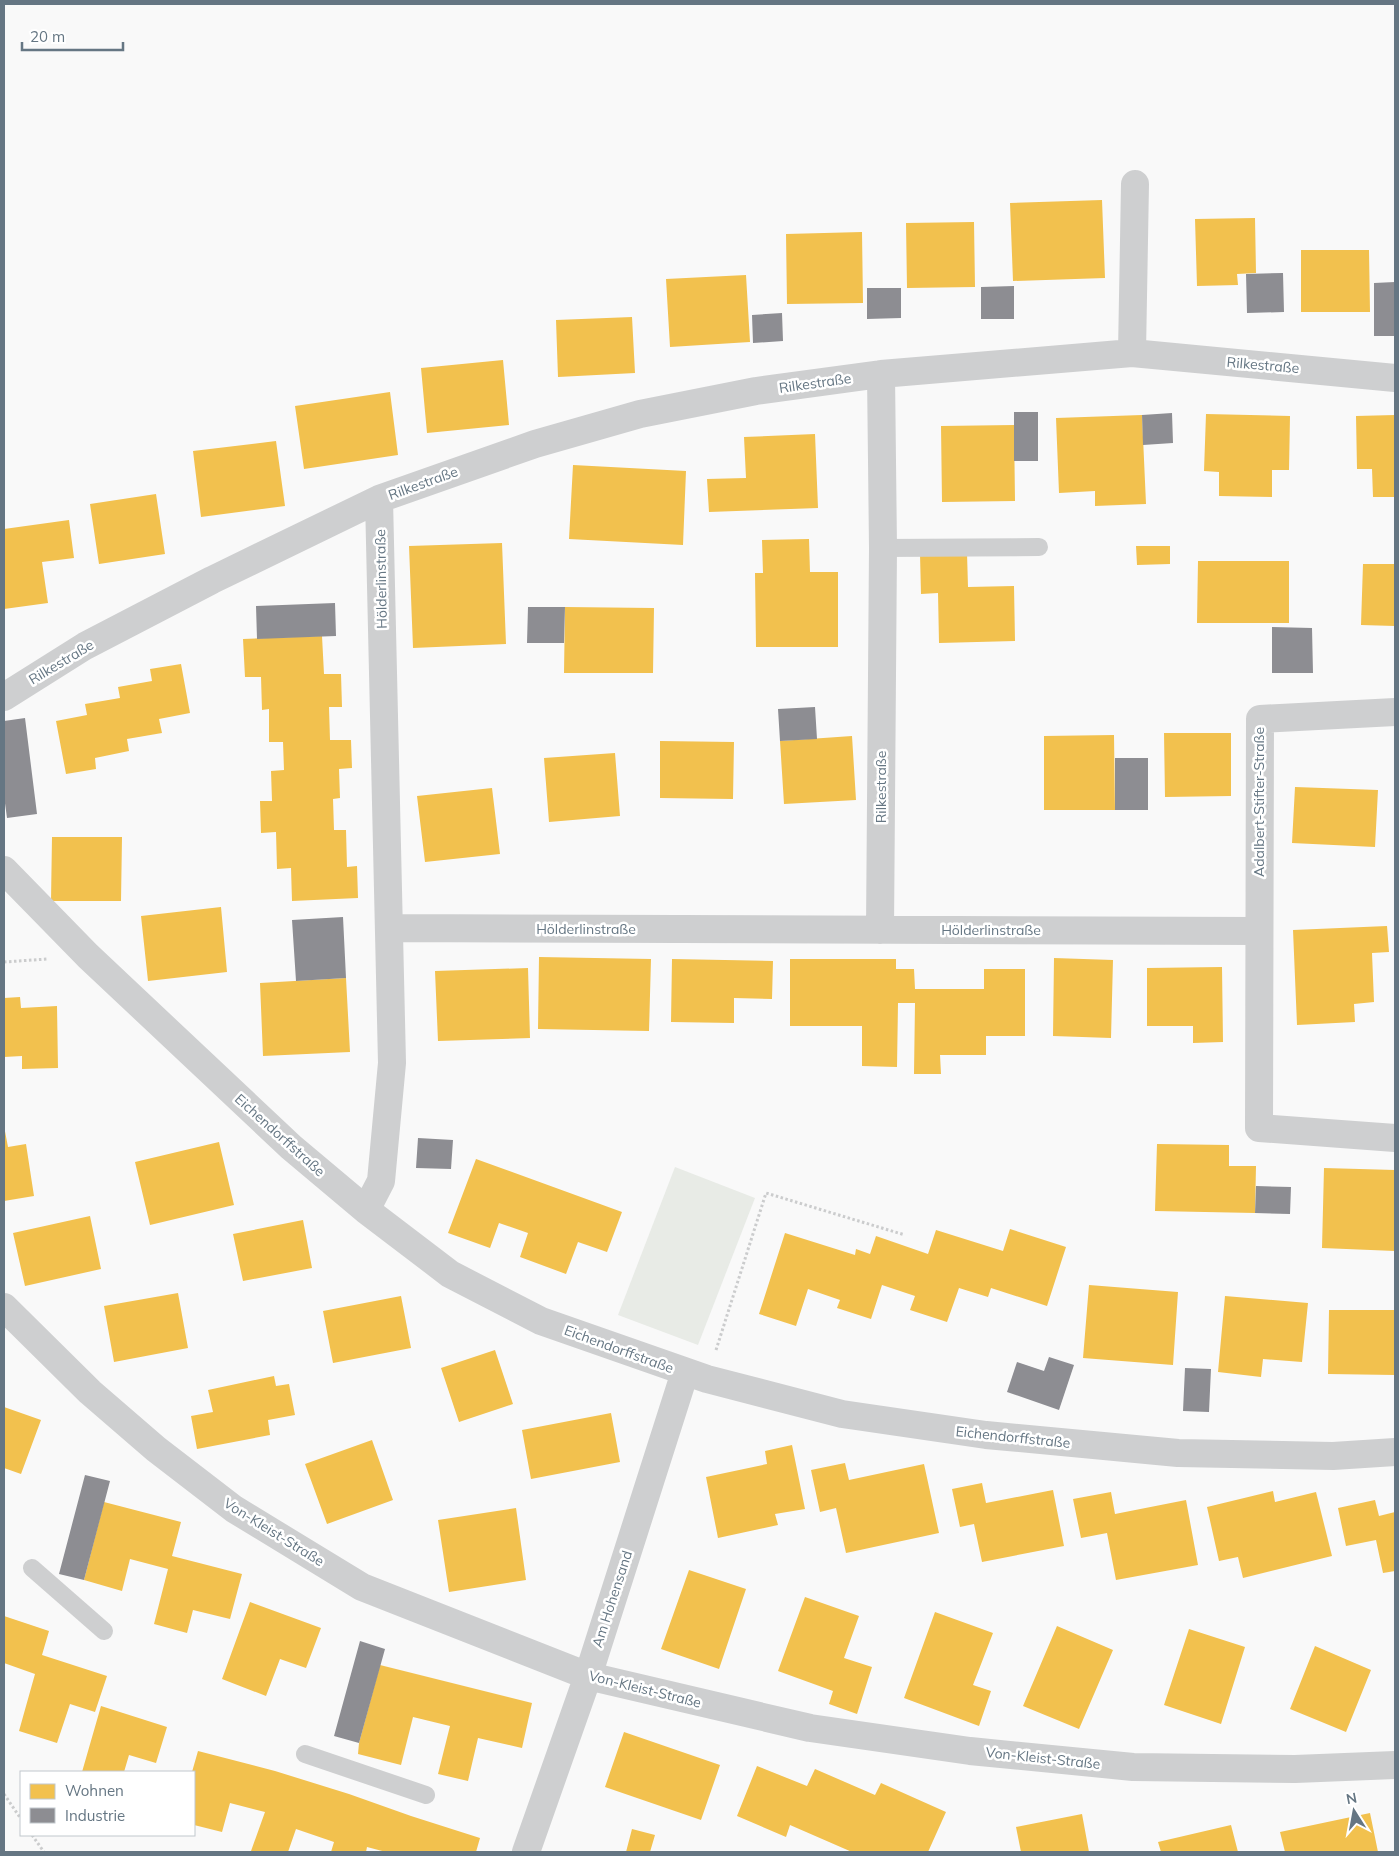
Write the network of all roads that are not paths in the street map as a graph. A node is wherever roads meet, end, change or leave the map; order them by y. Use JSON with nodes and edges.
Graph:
{"nodes":[{"id":1,"x":1135,"y":184,"type":"dead end"},
{"id":2,"x":1132,"y":353,"type":"junction"},
{"id":3,"x":881,"y":374,"type":"junction"},
{"id":4,"x":1395,"y":378,"type":"edge"},
{"id":5,"x":379,"y":499,"type":"junction"},
{"id":6,"x":1039,"y":546,"type":"dead end"},
{"id":7,"x":883,"y":548,"type":"junction"},
{"id":8,"x":4,"y":697,"type":"edge"},
{"id":9,"x":1395,"y":712,"type":"edge"},
{"id":10,"x":4,"y":870,"type":"edge"},
{"id":11,"x":390,"y":928,"type":"junction"},
{"id":12,"x":880,"y":930,"type":"junction"},
{"id":13,"x":1259,"y":931,"type":"junction"},
{"id":14,"x":1395,"y":1138,"type":"edge"},
{"id":15,"x":366,"y":1210,"type":"junction"},
{"id":16,"x":4,"y":1307,"type":"edge"},
{"id":17,"x":696,"y":1376,"type":"junction"},
{"id":18,"x":1395,"y":1452,"type":"edge"},
{"id":19,"x":32,"y":1568,"type":"dead end"},
{"id":20,"x":104,"y":1631,"type":"dead end"},
{"id":21,"x":588,"y":1676,"type":"junction"},
{"id":22,"x":305,"y":1754,"type":"dead end"},
{"id":23,"x":1395,"y":1766,"type":"edge"},
{"id":24,"x":426,"y":1795,"type":"dead end"},
{"id":25,"x":526,"y":1852,"type":"edge"}],
"edges":[{"from":1,"to":2,"type":"street"},
{"from":2,"to":3,"type":"street","name":"Rilkestraße"},
{"from":2,"to":4,"type":"street","name":"Rilkestraße"},
{"from":3,"to":5,"type":"street","name":"Rilkestraße"},
{"from":3,"to":7,"type":"street","name":"Rilkestraße"},
{"from":5,"to":8,"type":"street","name":"Rilkestraße"},
{"from":5,"to":11,"type":"street","name":"Hölderlinstraße"},
{"from":6,"to":7,"type":"lane"},
{"from":7,"to":12,"type":"street","name":"Rilkestraße"},
{"from":9,"to":13,"type":"street","name":"Adalbert-Stifter-Straße"},
{"from":10,"to":15,"type":"street","name":"Eichendorffstraße"},
{"from":11,"to":12,"type":"street","name":"Hölderlinstraße"},
{"from":11,"to":15,"type":"street","name":"Hölderlinstraße"},
{"from":12,"to":13,"type":"street","name":"Hölderlinstraße"},
{"from":13,"to":14,"type":"street"},
{"from":15,"to":17,"type":"street","name":"Eichendorffstraße"},
{"from":16,"to":21,"type":"street","name":"Von-Kleist-Straße"},
{"from":17,"to":18,"type":"street","name":"Eichendorffstraße"},
{"from":17,"to":21,"type":"street","name":"Am Hohensand"},
{"from":19,"to":20,"type":"lane"},
{"from":21,"to":23,"type":"street","name":"Von-Kleist-Straße"},
{"from":21,"to":25,"type":"street","name":"Am Hohensand"},
{"from":22,"to":24,"type":"lane"}]}
